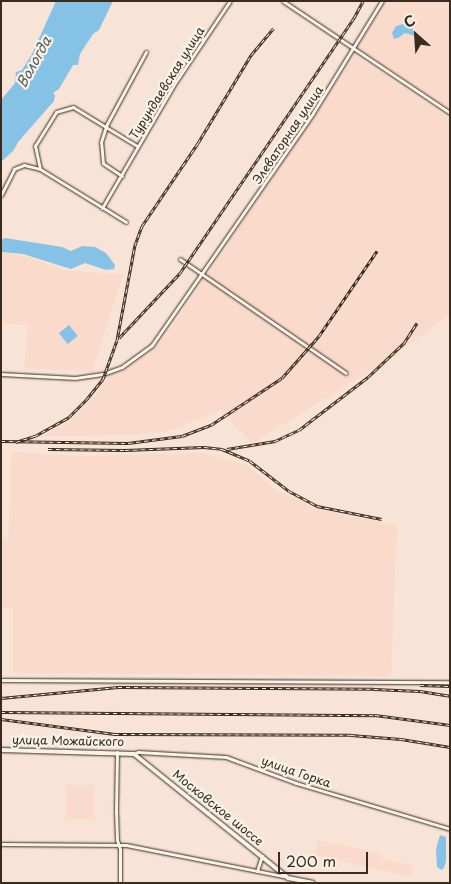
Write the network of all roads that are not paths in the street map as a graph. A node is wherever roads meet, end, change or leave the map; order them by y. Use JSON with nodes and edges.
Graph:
{"nodes":[{"id":1,"x":230,"y":1,"type":"edge"},
{"id":2,"x":283,"y":1,"type":"edge"},
{"id":3,"x":382,"y":1,"type":"edge"},
{"id":4,"x":354,"y":49,"type":"junction"},
{"id":5,"x":146,"y":52,"type":"dead end"},
{"id":6,"x":450,"y":113,"type":"edge"},
{"id":7,"x":106,"y":127,"type":"junction"},
{"id":8,"x":137,"y":146,"type":"junction"},
{"id":9,"x":40,"y":169,"type":"junction"},
{"id":10,"x":122,"y":176,"type":"junction"},
{"id":11,"x":1,"y":195,"type":"edge"},
{"id":12,"x":102,"y":208,"type":"junction"},
{"id":13,"x":126,"y":222,"type":"dead end"},
{"id":14,"x":180,"y":259,"type":"dead end"},
{"id":15,"x":202,"y":275,"type":"junction"},
{"id":16,"x":346,"y":373,"type":"dead end"},
{"id":17,"x":1,"y":374,"type":"edge"},
{"id":18,"x":1,"y":680,"type":"edge"},
{"id":19,"x":450,"y":682,"type":"edge"},
{"id":20,"x":1,"y":750,"type":"edge"},
{"id":21,"x":118,"y":752,"type":"junction"},
{"id":22,"x":134,"y":754,"type":"junction"},
{"id":23,"x":450,"y":829,"type":"edge"},
{"id":24,"x":1,"y":844,"type":"edge"},
{"id":25,"x":119,"y":845,"type":"junction"},
{"id":26,"x":262,"y":856,"type":"junction"},
{"id":27,"x":257,"y":871,"type":"junction"},
{"id":28,"x":288,"y":878,"type":"junction"},
{"id":29,"x":120,"y":883,"type":"edge"},
{"id":30,"x":312,"y":883,"type":"edge"}],
"edges":[{"from":1,"to":8,"type":"street","name":"Турундаевская улица"},
{"from":2,"to":4,"type":"street"},
{"from":3,"to":4,"type":"street","name":"Элеваторная улица"},
{"from":4,"to":6,"type":"street"},
{"from":4,"to":15,"type":"street","name":"Элеваторная улица"},
{"from":5,"to":7,"type":"street"},
{"from":7,"to":8,"type":"street"},
{"from":7,"to":9,"type":"street"},
{"from":7,"to":10,"type":"street"},
{"from":8,"to":10,"type":"street","name":"Турундаевская улица"},
{"from":9,"to":11,"type":"street"},
{"from":9,"to":12,"type":"street"},
{"from":10,"to":12,"type":"street","name":"Турундаевская улица"},
{"from":12,"to":13,"type":"street"},
{"from":14,"to":15,"type":"street"},
{"from":15,"to":16,"type":"street"},
{"from":15,"to":17,"type":"street","name":"Элеваторная улица"},
{"from":18,"to":19,"type":"street"},
{"from":20,"to":21,"type":"main road","name":"улица Можайского"},
{"from":21,"to":22,"type":"main road","name":"улица Можайского"},
{"from":21,"to":25,"type":"street"},
{"from":22,"to":23,"type":"street","name":"улица Горка"},
{"from":22,"to":26,"type":"main road","name":"Московское шоссе"},
{"from":24,"to":25,"type":"street","name":"Московское шоссе"},
{"from":25,"to":27,"type":"street","name":"Московское шоссе"},
{"from":25,"to":29,"type":"street"},
{"from":26,"to":27,"type":"street"},
{"from":26,"to":28,"type":"main road","name":"Московское шоссе"},
{"from":27,"to":28,"type":"street","name":"Московское шоссе"},
{"from":28,"to":30,"type":"main road","name":"Московское шоссе"}]}
